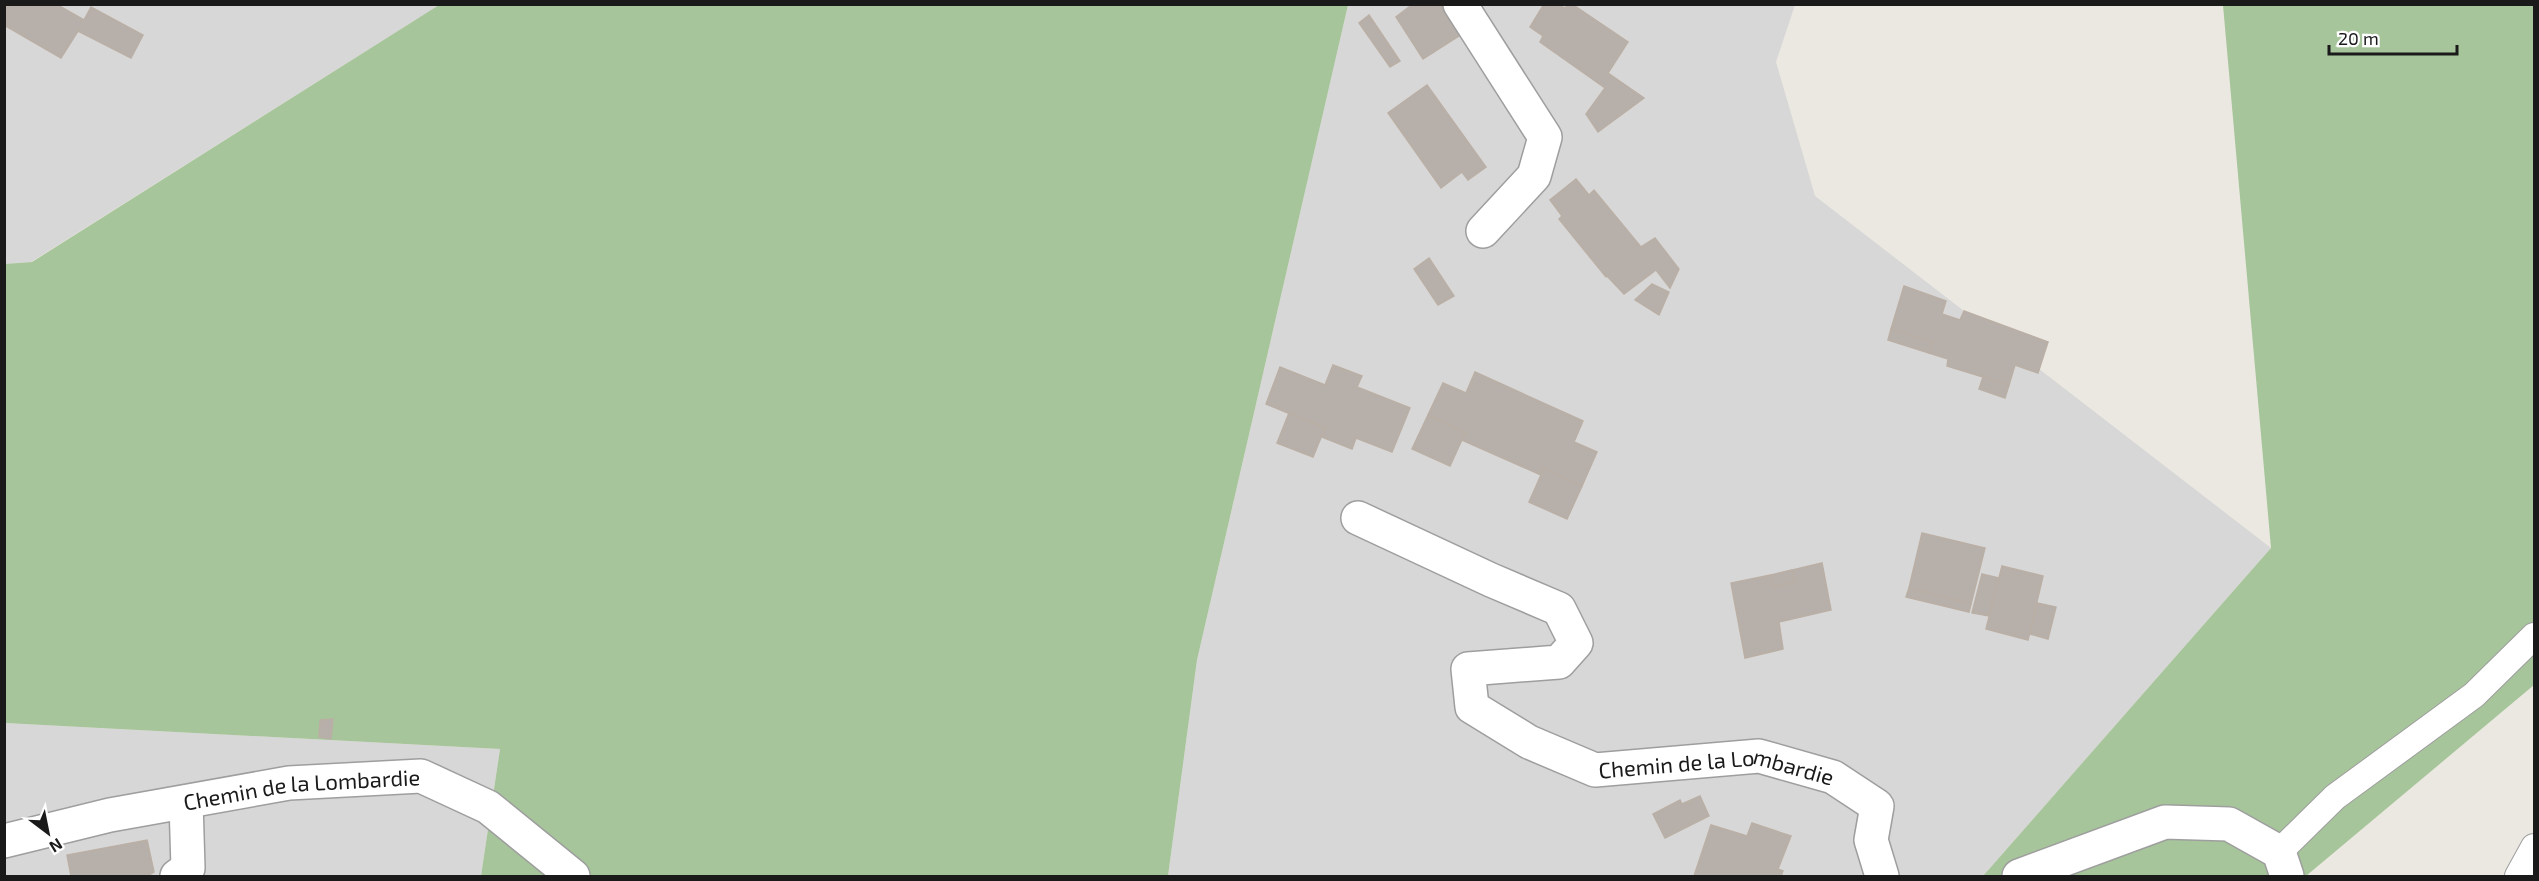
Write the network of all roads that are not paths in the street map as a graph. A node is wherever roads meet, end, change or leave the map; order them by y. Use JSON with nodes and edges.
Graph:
{"nodes":[{"id":1,"x":1460,"y":4,"type":"edge"},
{"id":2,"x":1483,"y":231,"type":"dead end"},
{"id":3,"x":1358,"y":518,"type":"dead end"},
{"id":4,"x":2535,"y":636,"type":"edge"},
{"id":5,"x":186,"y":802,"type":"junction"},
{"id":6,"x":4,"y":841,"type":"edge"},
{"id":7,"x":2535,"y":847,"type":"edge"},
{"id":8,"x":2283,"y":864,"type":"edge"},
{"id":9,"x":177,"y":876,"type":"edge"},
{"id":10,"x":573,"y":876,"type":"edge"},
{"id":11,"x":1882,"y":876,"type":"edge"},
{"id":12,"x":2019,"y":876,"type":"edge"},
{"id":13,"x":2518,"y":876,"type":"edge"}],
"edges":[{"from":1,"to":2,"type":"street"},
{"from":3,"to":11,"type":"street","name":"Chemin de la Lombardie"},
{"from":4,"to":8,"type":"lane"},
{"from":5,"to":6,"type":"street","name":"Chemin de la Lombardie"},
{"from":5,"to":9,"type":"street"},
{"from":5,"to":10,"type":"street","name":"Chemin de la Lombardie"},
{"from":7,"to":13,"type":"lane"},
{"from":8,"to":12,"type":"street"}]}
